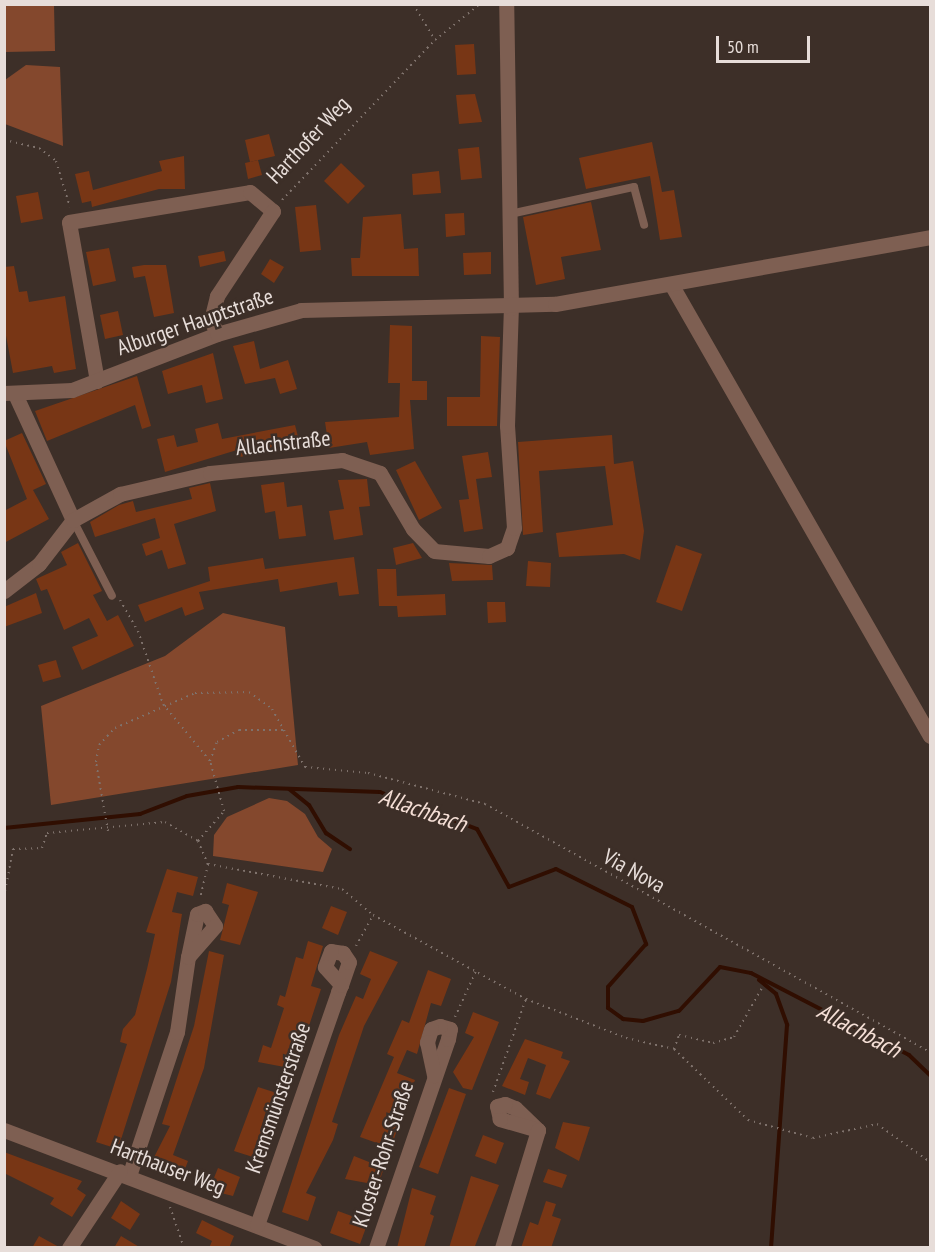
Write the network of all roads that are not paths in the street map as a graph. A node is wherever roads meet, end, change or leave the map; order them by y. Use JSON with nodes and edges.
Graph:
{"nodes":[{"id":1,"x":506,"y":4,"type":"edge"},
{"id":2,"x":510,"y":214,"type":"junction"},
{"id":3,"x":644,"y":225,"type":"dead end"},
{"id":4,"x":930,"y":237,"type":"edge"},
{"id":5,"x":671,"y":284,"type":"junction"},
{"id":6,"x":511,"y":309,"type":"junction"},
{"id":7,"x":217,"y":334,"type":"junction"},
{"id":8,"x":97,"y":381,"type":"junction"},
{"id":9,"x":10,"y":393,"type":"edge"},
{"id":10,"x":73,"y":520,"type":"junction"},
{"id":11,"x":4,"y":591,"type":"edge"},
{"id":12,"x":112,"y":596,"type":"road end"},
{"id":13,"x":930,"y":736,"type":"edge"},
{"id":14,"x":197,"y":914,"type":"road end"},
{"id":15,"x":349,"y":962,"type":"road end"},
{"id":16,"x":450,"y":1029,"type":"road end"},
{"id":17,"x":497,"y":1106,"type":"road end"},
{"id":18,"x":4,"y":1130,"type":"edge"},
{"id":19,"x":124,"y":1174,"type":"junction"},
{"id":20,"x":257,"y":1225,"type":"junction"},
{"id":21,"x":69,"y":1248,"type":"edge"},
{"id":22,"x":314,"y":1248,"type":"edge"},
{"id":23,"x":376,"y":1248,"type":"edge"},
{"id":24,"x":502,"y":1248,"type":"edge"}],
"edges":[{"from":1,"to":2,"type":"street"},
{"from":2,"to":3,"type":"lane"},
{"from":2,"to":6,"type":"street"},
{"from":4,"to":5,"type":"street","name":"Alburger Hauptstraße"},
{"from":5,"to":6,"type":"street","name":"Alburger Hauptstraße"},
{"from":5,"to":13,"type":"street"},
{"from":6,"to":7,"type":"street","name":"Alburger Hauptstraße"},
{"from":6,"to":10,"type":"street","name":"Allachstraße"},
{"from":7,"to":8,"type":"street","name":"Alburger Hauptstraße"},
{"from":7,"to":8,"type":"street","name":"Harthofer Weg"},
{"from":8,"to":9,"type":"street","name":"Alburger Hauptstraße"},
{"from":9,"to":10,"type":"street"},
{"from":10,"to":11,"type":"street","name":"Allachstraße"},
{"from":10,"to":12,"type":"lane"},
{"from":14,"to":19,"type":"street"},
{"from":15,"to":20,"type":"street","name":"Kremsmünsterstraße"},
{"from":16,"to":23,"type":"street","name":"Kloster-Rohr-Straße"},
{"from":17,"to":24,"type":"street"},
{"from":18,"to":19,"type":"street","name":"Harthauser Weg"},
{"from":19,"to":20,"type":"street","name":"Harthauser Weg"},
{"from":19,"to":21,"type":"street"},
{"from":20,"to":22,"type":"street","name":"Harthauser Weg"}]}
